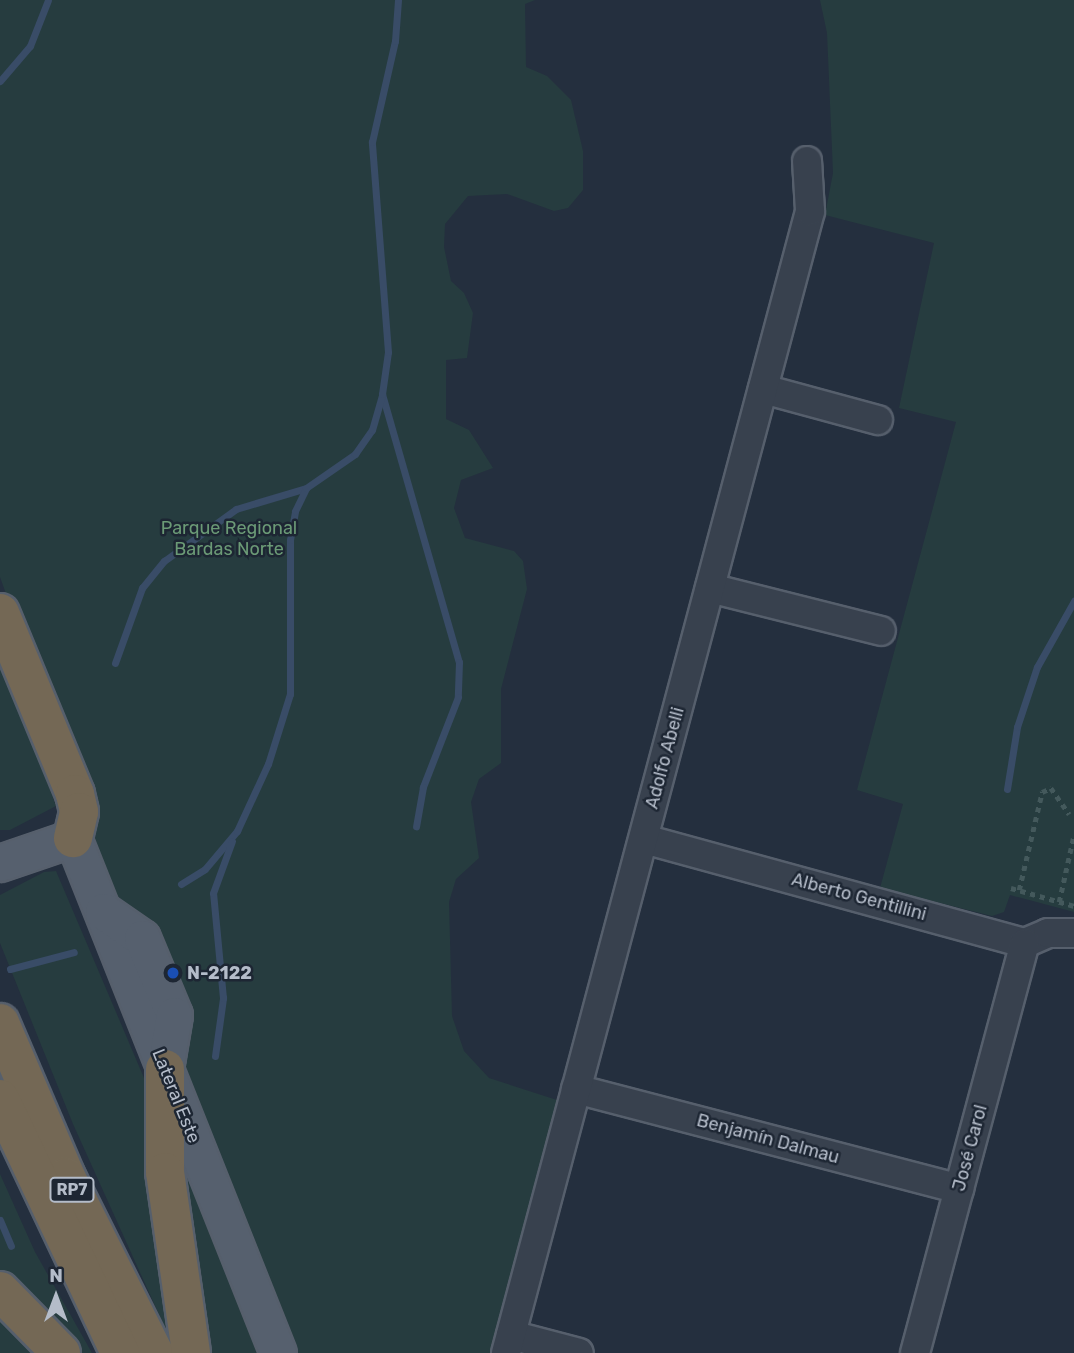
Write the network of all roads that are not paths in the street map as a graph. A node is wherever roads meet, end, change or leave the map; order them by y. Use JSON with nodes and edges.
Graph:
{"nodes":[{"id":1,"x":807,"y":161,"type":"dead end"},
{"id":2,"x":763,"y":389,"type":"junction"},
{"id":3,"x":878,"y":420,"type":"dead end"},
{"id":4,"x":710,"y":588,"type":"junction"},
{"id":5,"x":0,"y":613,"type":"edge"},
{"id":6,"x":881,"y":632,"type":"dead end"},
{"id":7,"x":74,"y":838,"type":"junction"},
{"id":8,"x":644,"y":839,"type":"junction"},
{"id":9,"x":9,"y":860,"type":"edge"},
{"id":10,"x":1074,"y":933,"type":"edge"},
{"id":11,"x":1025,"y":943,"type":"junction"},
{"id":12,"x":0,"y":1023,"type":"edge"},
{"id":13,"x":165,"y":1069,"type":"junction"},
{"id":14,"x":576,"y":1089,"type":"junction"},
{"id":15,"x":0,"y":1099,"type":"edge"},
{"id":16,"x":959,"y":1189,"type":"junction"},
{"id":17,"x":0,"y":1291,"type":"edge"},
{"id":18,"x":509,"y":1344,"type":"edge"},
{"id":19,"x":61,"y":1353,"type":"edge"},
{"id":20,"x":120,"y":1353,"type":"edge"},
{"id":21,"x":154,"y":1353,"type":"edge"},
{"id":22,"x":191,"y":1353,"type":"edge"},
{"id":23,"x":278,"y":1353,"type":"edge"},
{"id":24,"x":579,"y":1353,"type":"edge"},
{"id":25,"x":915,"y":1353,"type":"edge"}],
"edges":[{"from":1,"to":2,"type":"street","name":"Adolfo Abelli"},
{"from":2,"to":3,"type":"street"},
{"from":2,"to":4,"type":"street","name":"Adolfo Abelli"},
{"from":4,"to":6,"type":"street"},
{"from":4,"to":8,"type":"street","name":"Adolfo Abelli"},
{"from":5,"to":7,"type":"highway"},
{"from":7,"to":9,"type":"main road"},
{"from":7,"to":13,"type":"main road"},
{"from":8,"to":11,"type":"street","name":"Alberto Gentillini"},
{"from":8,"to":14,"type":"street","name":"Adolfo Abelli"},
{"from":10,"to":11,"type":"street"},
{"from":11,"to":16,"type":"street","name":"José Carol"},
{"from":12,"to":21,"type":"highway","number":"RP7"},
{"from":13,"to":22,"type":"highway"},
{"from":13,"to":23,"type":"main road","name":"Lateral Este"},
{"from":14,"to":16,"type":"street","name":"Benjamín Dalmau"},
{"from":14,"to":18,"type":"street","name":"Adolfo Abelli"},
{"from":15,"to":20,"type":"highway","number":"RP7"},
{"from":16,"to":25,"type":"street","name":"José Carol"},
{"from":17,"to":19,"type":"highway"},
{"from":18,"to":24,"type":"street"}]}
